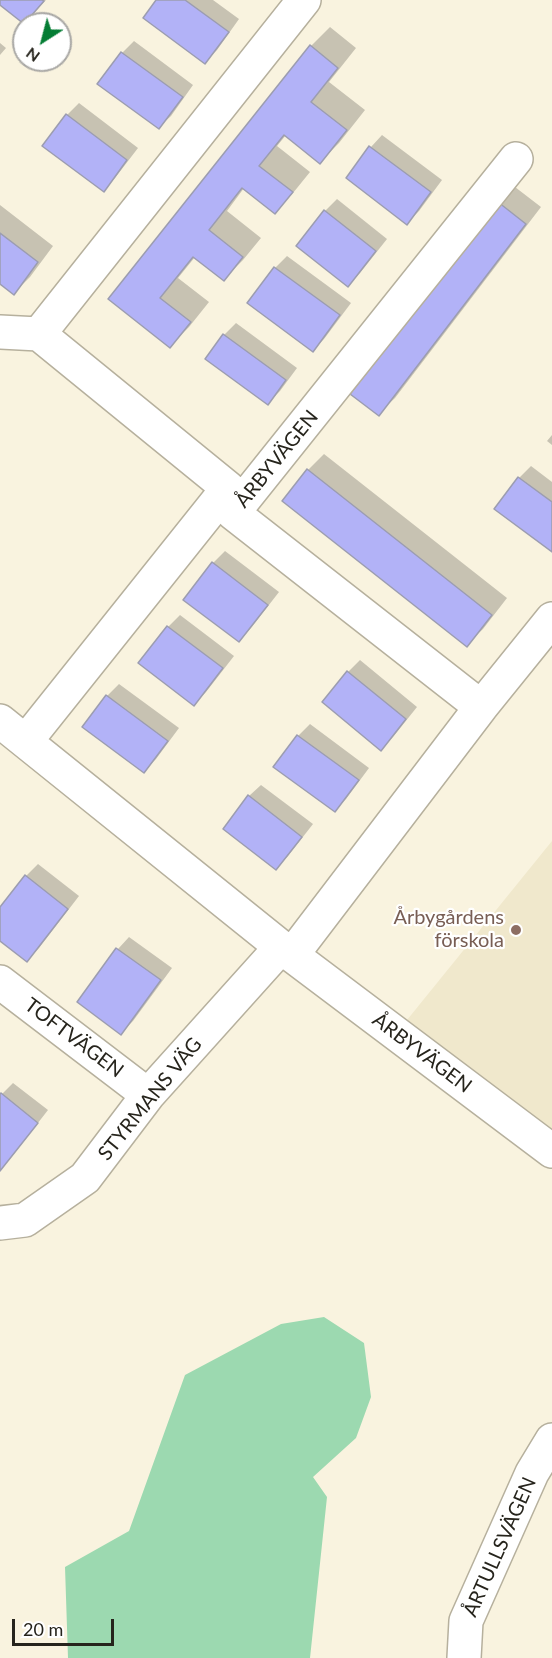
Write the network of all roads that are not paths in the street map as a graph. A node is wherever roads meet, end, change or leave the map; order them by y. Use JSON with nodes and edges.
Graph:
{"nodes":[{"id":1,"x":304,"y":0,"type":"edge"},
{"id":2,"x":516,"y":159,"type":"dead end"},
{"id":3,"x":0,"y":332,"type":"edge"},
{"id":4,"x":39,"y":333,"type":"junction"},
{"id":5,"x":231,"y":501,"type":"junction"},
{"id":6,"x":552,"y":619,"type":"edge"},
{"id":7,"x":481,"y":707,"type":"junction"},
{"id":8,"x":0,"y":721,"type":"edge"},
{"id":9,"x":26,"y":741,"type":"junction"},
{"id":10,"x":286,"y":951,"type":"junction"},
{"id":11,"x":0,"y":982,"type":"edge"},
{"id":12,"x":148,"y":1095,"type":"junction"},
{"id":13,"x":552,"y":1151,"type":"edge"},
{"id":14,"x":0,"y":1223,"type":"edge"},
{"id":15,"x":552,"y":1440,"type":"edge"},
{"id":16,"x":464,"y":1658,"type":"edge"}],
"edges":[{"from":1,"to":4,"type":"street"},
{"from":2,"to":5,"type":"street","name":"ÅRBYVÄGEN"},
{"from":3,"to":4,"type":"street"},
{"from":4,"to":5,"type":"street","name":"ÅRBYVÄGEN"},
{"from":5,"to":7,"type":"street","name":"ÅRBYVÄGEN"},
{"from":5,"to":9,"type":"street","name":"ÅRBYVÄGEN"},
{"from":6,"to":7,"type":"street"},
{"from":7,"to":10,"type":"street"},
{"from":8,"to":9,"type":"street","name":"ÅRBYVÄGEN"},
{"from":9,"to":10,"type":"street","name":"ÅRBYVÄGEN"},
{"from":10,"to":12,"type":"street","name":"STYRMANS VÄG"},
{"from":10,"to":13,"type":"street","name":"ÅRBYVÄGEN"},
{"from":11,"to":12,"type":"street","name":"TOFTVÄGEN"},
{"from":12,"to":14,"type":"street","name":"STYRMANS VÄG"},
{"from":15,"to":16,"type":"street","name":"ÅRTULLSVÄGEN"}]}
